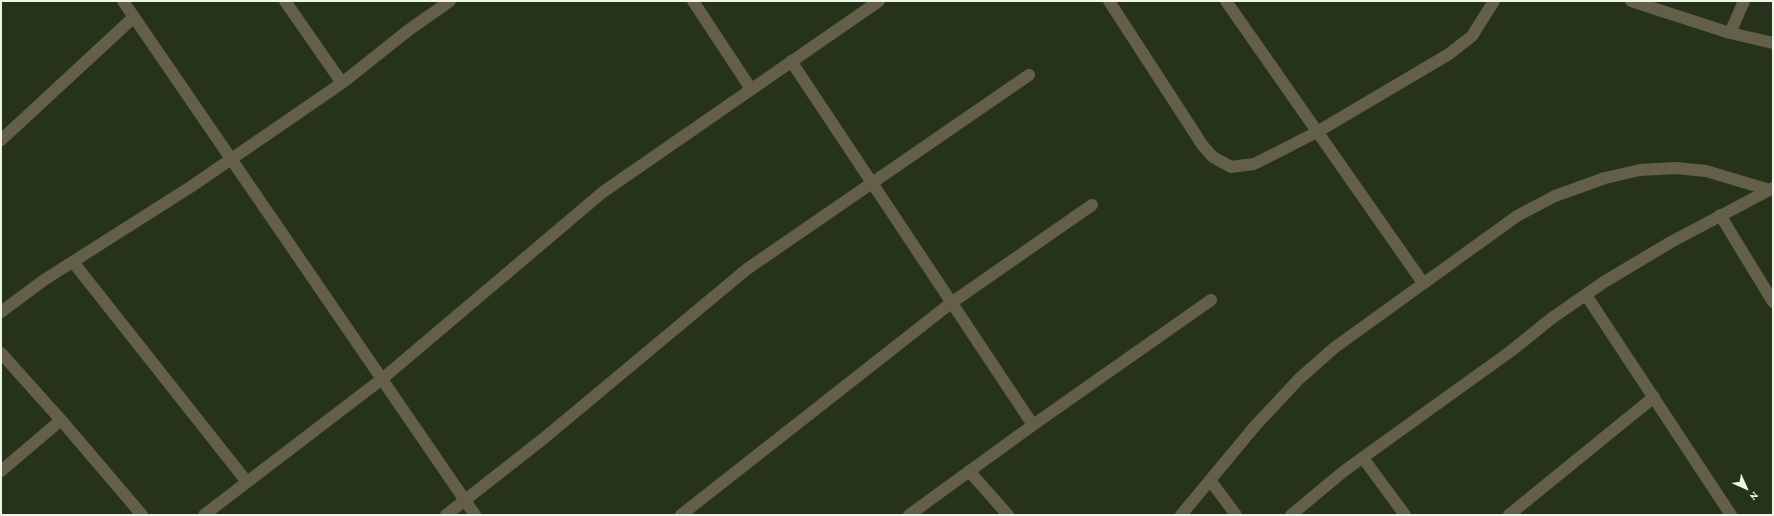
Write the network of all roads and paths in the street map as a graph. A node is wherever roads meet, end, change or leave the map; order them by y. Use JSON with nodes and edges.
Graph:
{"nodes":[{"id":1,"x":123,"y":1,"type":"edge"},
{"id":2,"x":285,"y":1,"type":"edge"},
{"id":3,"x":694,"y":1,"type":"edge"},
{"id":4,"x":879,"y":1,"type":"edge"},
{"id":5,"x":1109,"y":1,"type":"edge"},
{"id":6,"x":1226,"y":1,"type":"edge"},
{"id":7,"x":1494,"y":1,"type":"edge"},
{"id":8,"x":1631,"y":1,"type":"edge"},
{"id":9,"x":1744,"y":1,"type":"edge"},
{"id":10,"x":448,"y":2,"type":"edge"},
{"id":11,"x":134,"y":17,"type":"junction"},
{"id":12,"x":1730,"y":33,"type":"junction"},
{"id":13,"x":1773,"y":43,"type":"edge"},
{"id":14,"x":791,"y":61,"type":"junction"},
{"id":15,"x":1029,"y":75,"type":"dead end"},
{"id":16,"x":342,"y":83,"type":"junction"},
{"id":17,"x":751,"y":89,"type":"junction"},
{"id":18,"x":1316,"y":132,"type":"junction"},
{"id":19,"x":1,"y":140,"type":"edge"},
{"id":20,"x":232,"y":158,"type":"junction"},
{"id":21,"x":871,"y":182,"type":"junction"},
{"id":22,"x":1772,"y":189,"type":"edge"},
{"id":23,"x":1092,"y":206,"type":"dead end"},
{"id":24,"x":1720,"y":215,"type":"junction"},
{"id":25,"x":72,"y":262,"type":"junction"},
{"id":26,"x":1423,"y":283,"type":"junction"},
{"id":27,"x":1586,"y":295,"type":"junction"},
{"id":28,"x":1211,"y":300,"type":"dead end"},
{"id":29,"x":1773,"y":302,"type":"edge"},
{"id":30,"x":951,"y":303,"type":"junction"},
{"id":31,"x":1,"y":312,"type":"edge"},
{"id":32,"x":1,"y":353,"type":"edge"},
{"id":33,"x":382,"y":379,"type":"junction"},
{"id":34,"x":1654,"y":397,"type":"junction"},
{"id":35,"x":61,"y":420,"type":"junction"},
{"id":36,"x":1032,"y":425,"type":"junction"},
{"id":37,"x":1363,"y":458,"type":"junction"},
{"id":38,"x":1,"y":471,"type":"edge"},
{"id":39,"x":969,"y":471,"type":"junction"},
{"id":40,"x":1210,"y":480,"type":"junction"},
{"id":41,"x":247,"y":482,"type":"junction"},
{"id":42,"x":465,"y":501,"type":"junction"},
{"id":43,"x":142,"y":515,"type":"edge"},
{"id":44,"x":204,"y":515,"type":"edge"},
{"id":45,"x":446,"y":515,"type":"edge"},
{"id":46,"x":474,"y":515,"type":"edge"},
{"id":47,"x":681,"y":515,"type":"edge"},
{"id":48,"x":909,"y":515,"type":"edge"},
{"id":49,"x":1008,"y":515,"type":"edge"},
{"id":50,"x":1181,"y":515,"type":"edge"},
{"id":51,"x":1236,"y":515,"type":"edge"},
{"id":52,"x":1291,"y":515,"type":"edge"},
{"id":53,"x":1405,"y":515,"type":"edge"},
{"id":54,"x":1509,"y":515,"type":"edge"},
{"id":55,"x":1731,"y":515,"type":"edge"}],
"edges":[{"from":1,"to":11,"type":"street"},
{"from":2,"to":16,"type":"street"},
{"from":3,"to":17,"type":"street"},
{"from":4,"to":14,"type":"street"},
{"from":5,"to":18,"type":"street"},
{"from":6,"to":18,"type":"street"},
{"from":7,"to":18,"type":"street"},
{"from":8,"to":12,"type":"street"},
{"from":9,"to":12,"type":"street"},
{"from":10,"to":16,"type":"street"},
{"from":11,"to":19,"type":"street"},
{"from":11,"to":20,"type":"street"},
{"from":12,"to":13,"type":"street"},
{"from":14,"to":17,"type":"street"},
{"from":14,"to":21,"type":"street"},
{"from":15,"to":21,"type":"street"},
{"from":16,"to":20,"type":"street"},
{"from":17,"to":33,"type":"street"},
{"from":18,"to":26,"type":"street"},
{"from":20,"to":25,"type":"street"},
{"from":20,"to":33,"type":"street"},
{"from":21,"to":30,"type":"street"},
{"from":21,"to":42,"type":"street"},
{"from":22,"to":24,"type":"street"},
{"from":22,"to":26,"type":"street"},
{"from":23,"to":30,"type":"street"},
{"from":24,"to":27,"type":"street"},
{"from":24,"to":29,"type":"street"},
{"from":25,"to":31,"type":"street"},
{"from":25,"to":41,"type":"street"},
{"from":26,"to":40,"type":"street"},
{"from":27,"to":34,"type":"street"},
{"from":27,"to":37,"type":"street"},
{"from":28,"to":36,"type":"street"},
{"from":30,"to":36,"type":"street"},
{"from":30,"to":47,"type":"street"},
{"from":32,"to":35,"type":"street"},
{"from":33,"to":41,"type":"street"},
{"from":33,"to":42,"type":"street"},
{"from":34,"to":54,"type":"street"},
{"from":34,"to":55,"type":"street"},
{"from":35,"to":38,"type":"street"},
{"from":35,"to":43,"type":"street"},
{"from":36,"to":39,"type":"street"},
{"from":37,"to":52,"type":"street"},
{"from":37,"to":53,"type":"street"},
{"from":39,"to":48,"type":"street"},
{"from":39,"to":49,"type":"street"},
{"from":40,"to":50,"type":"street"},
{"from":40,"to":51,"type":"street"},
{"from":41,"to":44,"type":"street"},
{"from":42,"to":45,"type":"street"},
{"from":42,"to":46,"type":"street"}]}
